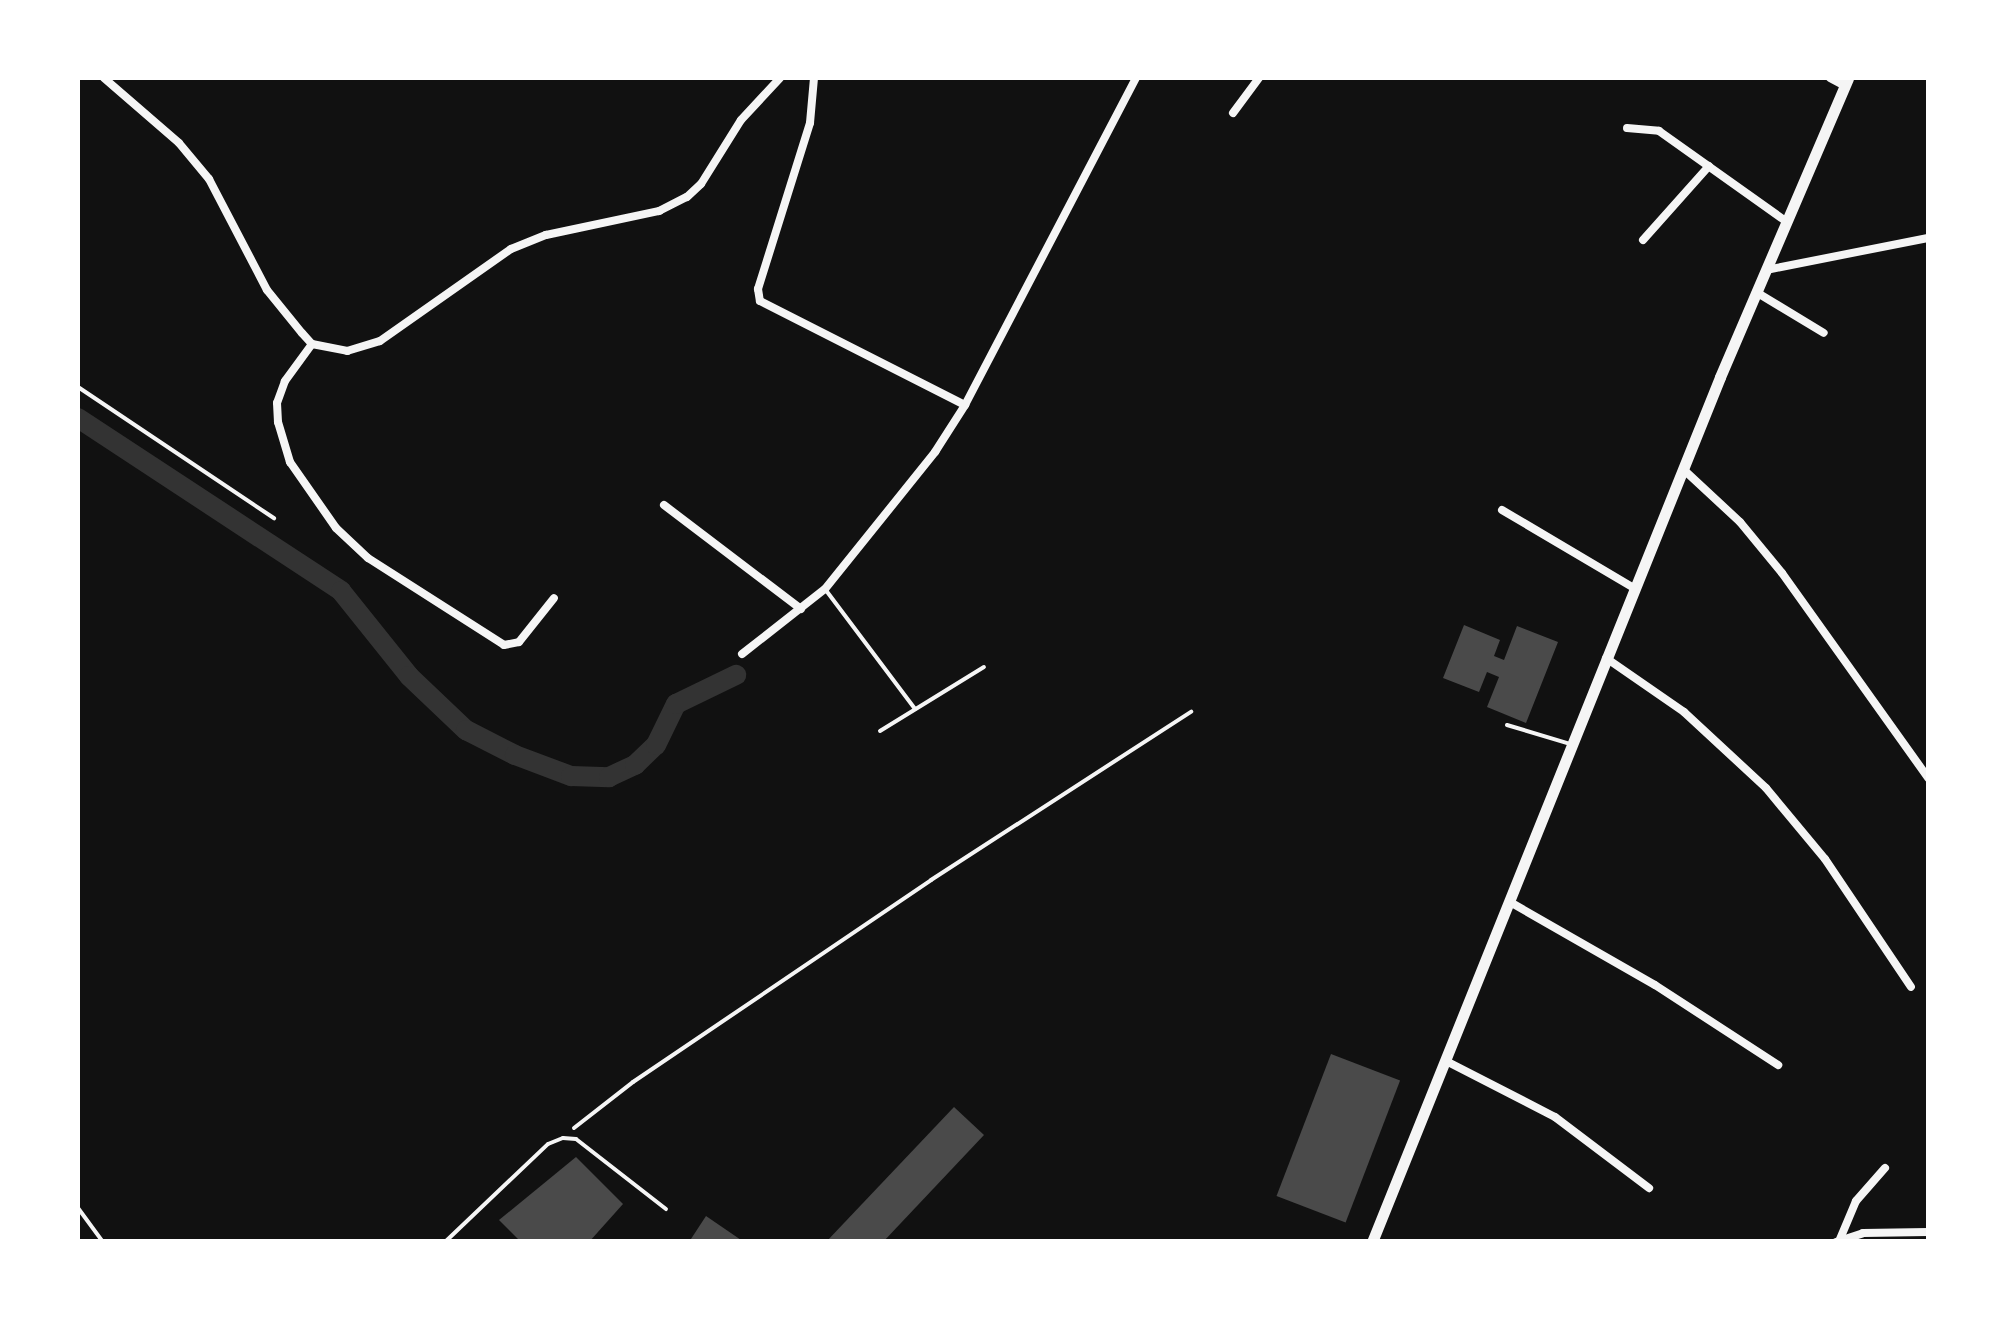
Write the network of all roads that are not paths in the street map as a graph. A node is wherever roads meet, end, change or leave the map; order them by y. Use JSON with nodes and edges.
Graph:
{"nodes":[{"id":1,"x":104,"y":78,"type":"edge"},
{"id":2,"x":780,"y":78,"type":"edge"},
{"id":3,"x":814,"y":78,"type":"edge"},
{"id":4,"x":1136,"y":78,"type":"edge"},
{"id":5,"x":1259,"y":78,"type":"edge"},
{"id":6,"x":1830,"y":78,"type":"edge"},
{"id":7,"x":1846,"y":82,"type":"edge"},
{"id":8,"x":1232,"y":113,"type":"dead end"},
{"id":9,"x":1627,"y":128,"type":"dead end"},
{"id":10,"x":1709,"y":166,"type":"junction"},
{"id":11,"x":1787,"y":222,"type":"junction"},
{"id":12,"x":1928,"y":238,"type":"edge"},
{"id":13,"x":1644,"y":240,"type":"dead end"},
{"id":14,"x":1766,"y":270,"type":"junction"},
{"id":15,"x":1756,"y":292,"type":"junction"},
{"id":16,"x":1824,"y":334,"type":"dead end"},
{"id":17,"x":312,"y":344,"type":"junction"},
{"id":18,"x":965,"y":405,"type":"junction"},
{"id":19,"x":1683,"y":469,"type":"junction"},
{"id":20,"x":664,"y":505,"type":"dead end"},
{"id":21,"x":1502,"y":510,"type":"dead end"},
{"id":22,"x":1634,"y":588,"type":"junction"},
{"id":23,"x":825,"y":589,"type":"junction"},
{"id":24,"x":554,"y":598,"type":"dead end"},
{"id":25,"x":801,"y":609,"type":"junction"},
{"id":26,"x":742,"y":654,"type":"dead end"},
{"id":27,"x":1606,"y":658,"type":"junction"},
{"id":28,"x":984,"y":667,"type":"dead end"},
{"id":29,"x":916,"y":710,"type":"junction"},
{"id":30,"x":1507,"y":725,"type":"dead end"},
{"id":31,"x":880,"y":731,"type":"dead end"},
{"id":32,"x":1572,"y":744,"type":"junction"},
{"id":33,"x":1925,"y":765,"type":"edge"},
{"id":34,"x":1928,"y":778,"type":"edge"},
{"id":35,"x":1510,"y":902,"type":"junction"},
{"id":36,"x":1912,"y":987,"type":"dead end"},
{"id":37,"x":1446,"y":1061,"type":"junction"},
{"id":38,"x":1778,"y":1064,"type":"dead end"},
{"id":39,"x":1885,"y":1168,"type":"dead end"},
{"id":40,"x":1649,"y":1188,"type":"dead end"},
{"id":41,"x":666,"y":1210,"type":"dead end"},
{"id":42,"x":1928,"y":1232,"type":"edge"},
{"id":43,"x":1838,"y":1240,"type":"edge"},
{"id":44,"x":445,"y":1242,"type":"edge"},
{"id":45,"x":1372,"y":1242,"type":"edge"}],
"edges":[{"from":1,"to":17,"type":"street"},
{"from":2,"to":17,"type":"street"},
{"from":3,"to":18,"type":"street"},
{"from":4,"to":18,"type":"street"},
{"from":5,"to":8,"type":"street"},
{"from":6,"to":7,"type":"street"},
{"from":7,"to":11,"type":"main road"},
{"from":9,"to":10,"type":"street"},
{"from":10,"to":11,"type":"street"},
{"from":10,"to":13,"type":"street"},
{"from":11,"to":14,"type":"main road"},
{"from":12,"to":14,"type":"street"},
{"from":14,"to":15,"type":"main road"},
{"from":15,"to":16,"type":"street"},
{"from":15,"to":19,"type":"main road"},
{"from":17,"to":24,"type":"street"},
{"from":18,"to":23,"type":"street"},
{"from":19,"to":22,"type":"main road"},
{"from":19,"to":33,"type":"street"},
{"from":20,"to":25,"type":"street"},
{"from":21,"to":22,"type":"street"},
{"from":22,"to":27,"type":"main road"},
{"from":23,"to":25,"type":"street"},
{"from":23,"to":29,"type":"lane"},
{"from":25,"to":26,"type":"street"},
{"from":27,"to":32,"type":"main road"},
{"from":27,"to":36,"type":"street"},
{"from":28,"to":29,"type":"lane"},
{"from":29,"to":31,"type":"lane"},
{"from":30,"to":32,"type":"lane"},
{"from":32,"to":35,"type":"main road"},
{"from":33,"to":34,"type":"street"},
{"from":35,"to":37,"type":"main road"},
{"from":35,"to":38,"type":"street"},
{"from":37,"to":40,"type":"street"},
{"from":37,"to":45,"type":"main road"},
{"from":39,"to":43,"type":"street"},
{"from":41,"to":44,"type":"lane"},
{"from":42,"to":43,"type":"street"}]}
